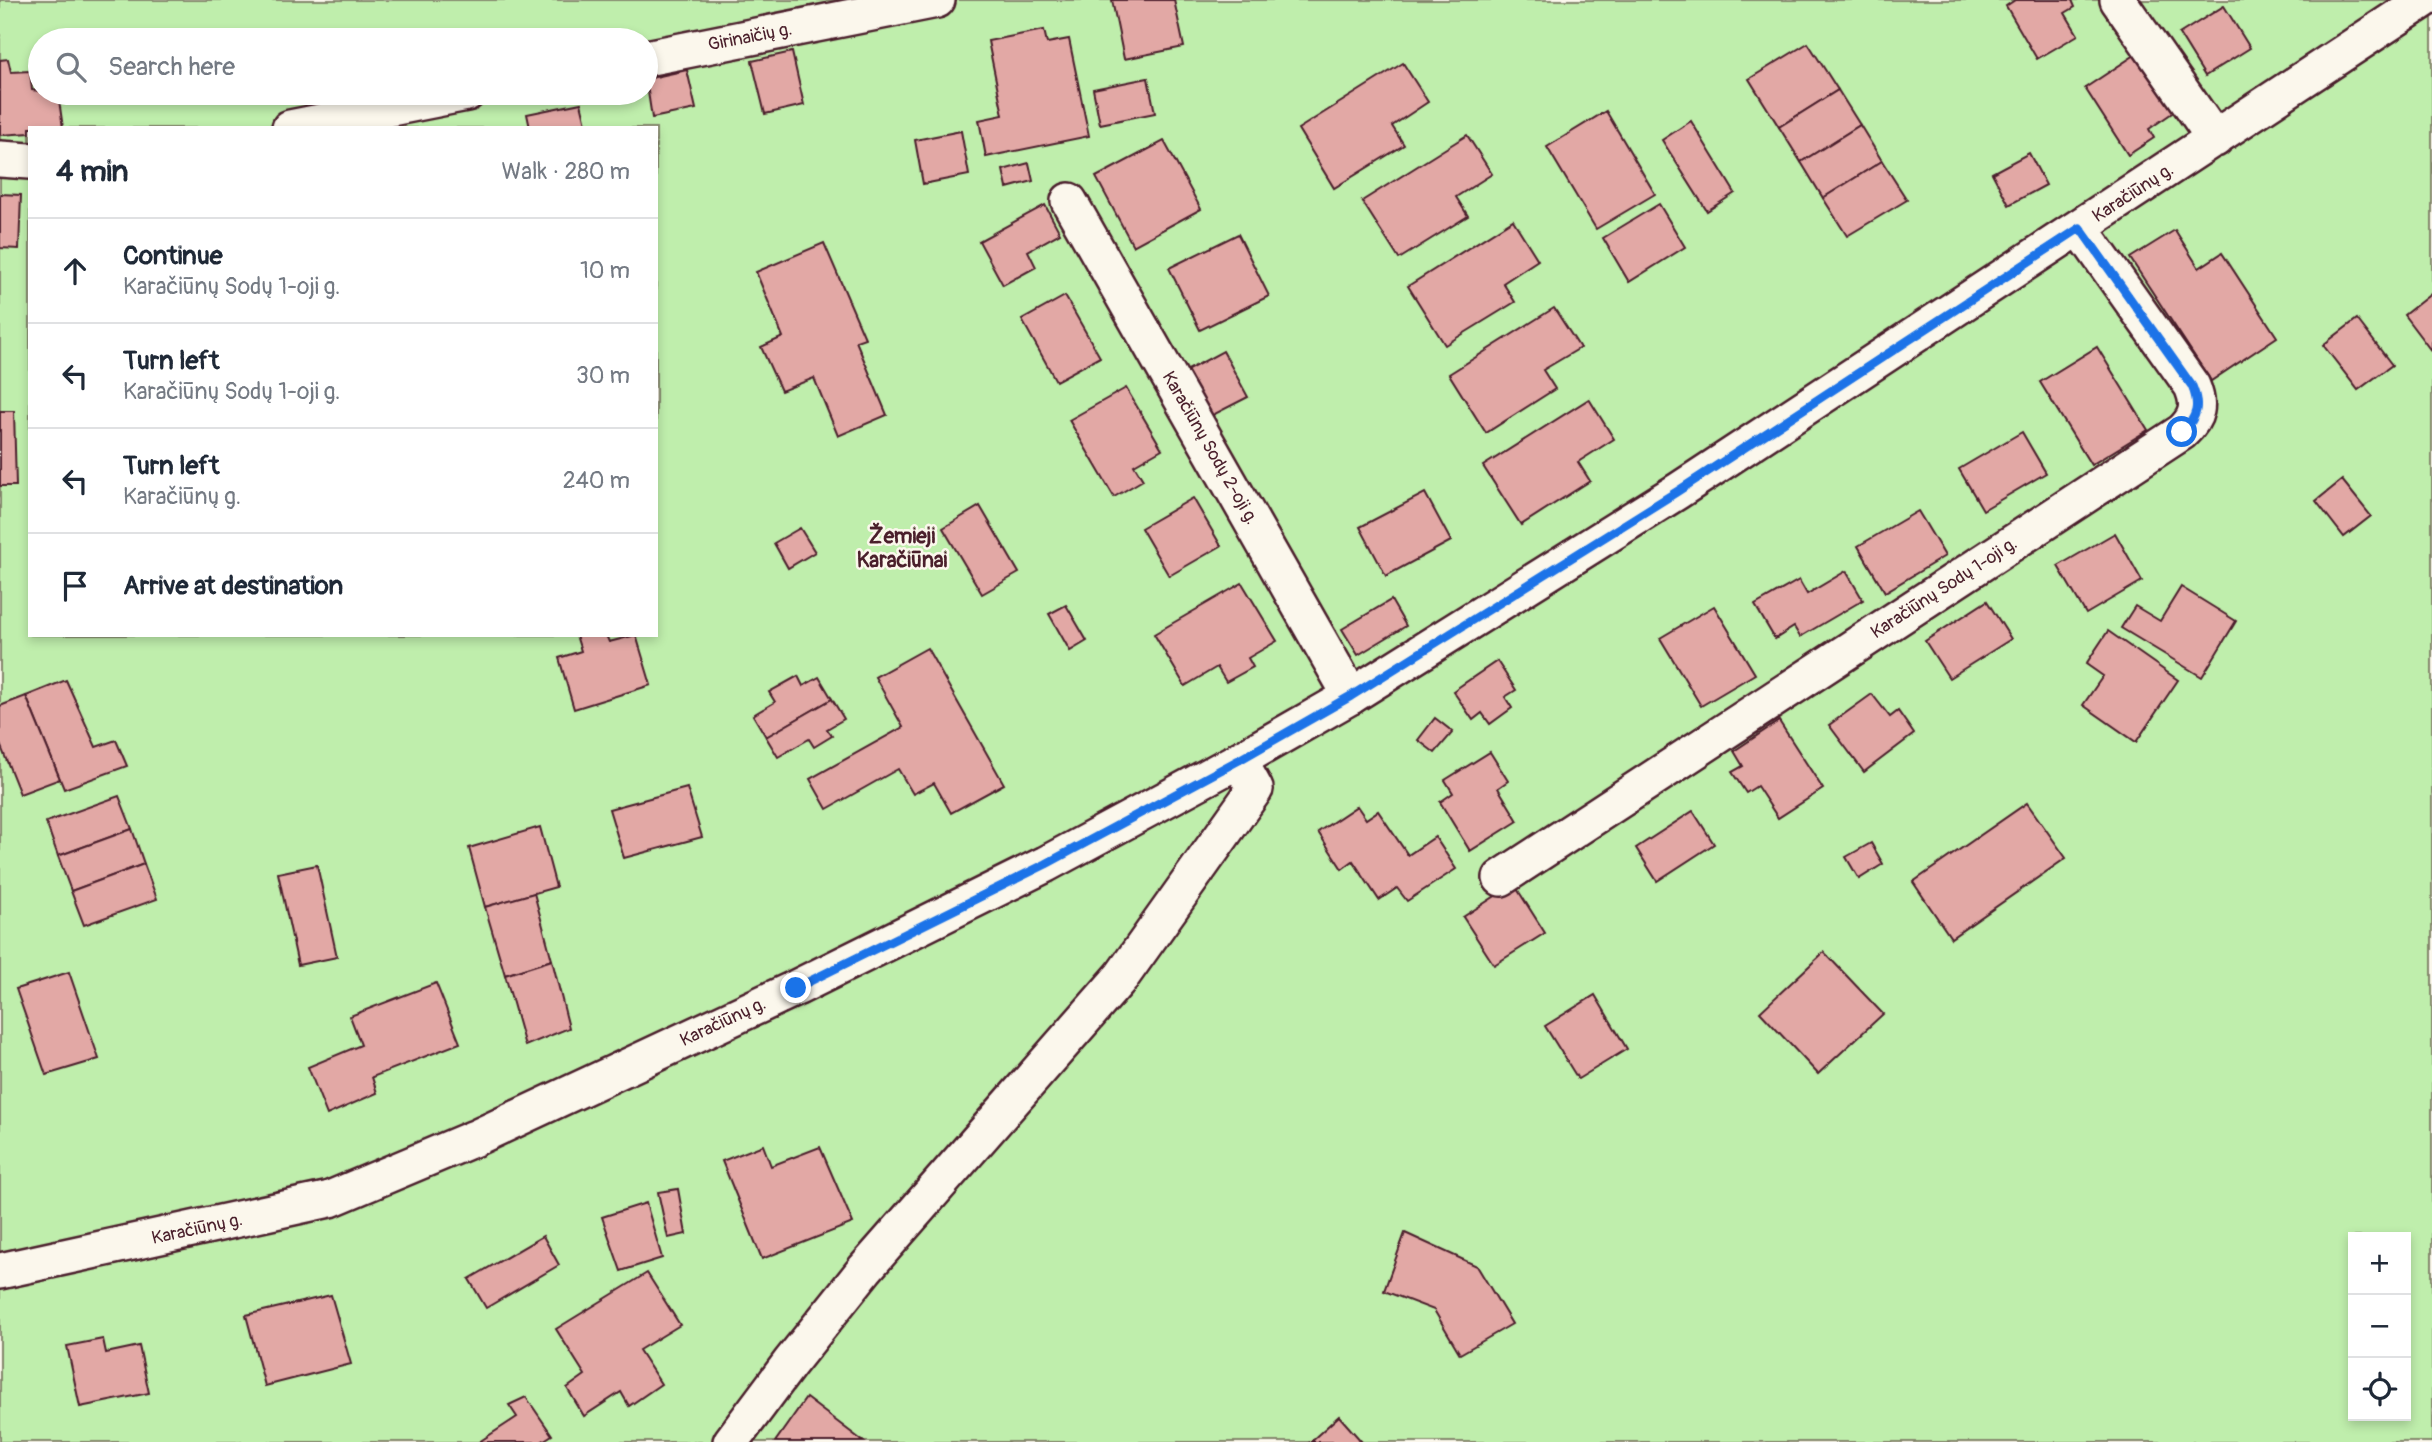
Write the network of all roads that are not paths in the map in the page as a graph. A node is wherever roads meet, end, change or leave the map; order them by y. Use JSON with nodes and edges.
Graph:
{"nodes":[{"id":1,"x":937,"y":0,"type":"edge"},
{"id":2,"x":2118,"y":0,"type":"edge"},
{"id":3,"x":2424,"y":0,"type":"edge"},
{"id":4,"x":658,"y":56,"type":"edge"},
{"id":5,"x":406,"y":105,"type":"edge"},
{"id":6,"x":300,"y":126,"type":"edge"},
{"id":7,"x":2215,"y":139,"type":"junction"},
{"id":8,"x":0,"y":159,"type":"edge"},
{"id":9,"x":28,"y":161,"type":"edge"},
{"id":10,"x":1069,"y":201,"type":"dead end"},
{"id":11,"x":2080,"y":228,"type":"junction"},
{"id":12,"x":1351,"y":696,"type":"junction"},
{"id":13,"x":1239,"y":760,"type":"junction"},
{"id":14,"x":1501,"y":878,"type":"dead end"},
{"id":15,"x":0,"y":1271,"type":"edge"},
{"id":16,"x":731,"y":1442,"type":"edge"}],
"edges":[{"from":1,"to":4,"type":"street","name":"Girinaičių g."},
{"from":2,"to":7,"type":"street"},
{"from":3,"to":7,"type":"street","name":"Karačiūnų g."},
{"from":5,"to":6,"type":"street"},
{"from":7,"to":11,"type":"street","name":"Karačiūnų g."},
{"from":8,"to":9,"type":"street"},
{"from":10,"to":12,"type":"street","name":"Karačiūnų Sodų 2-oji g."},
{"from":11,"to":12,"type":"street","name":"Karačiūnų g."},
{"from":11,"to":14,"type":"street","name":"Karačiūnų Sodų 1-oji g."},
{"from":12,"to":13,"type":"street","name":"Karačiūnų g."},
{"from":13,"to":15,"type":"street","name":"Karačiūnų g."},
{"from":13,"to":16,"type":"street"}]}
